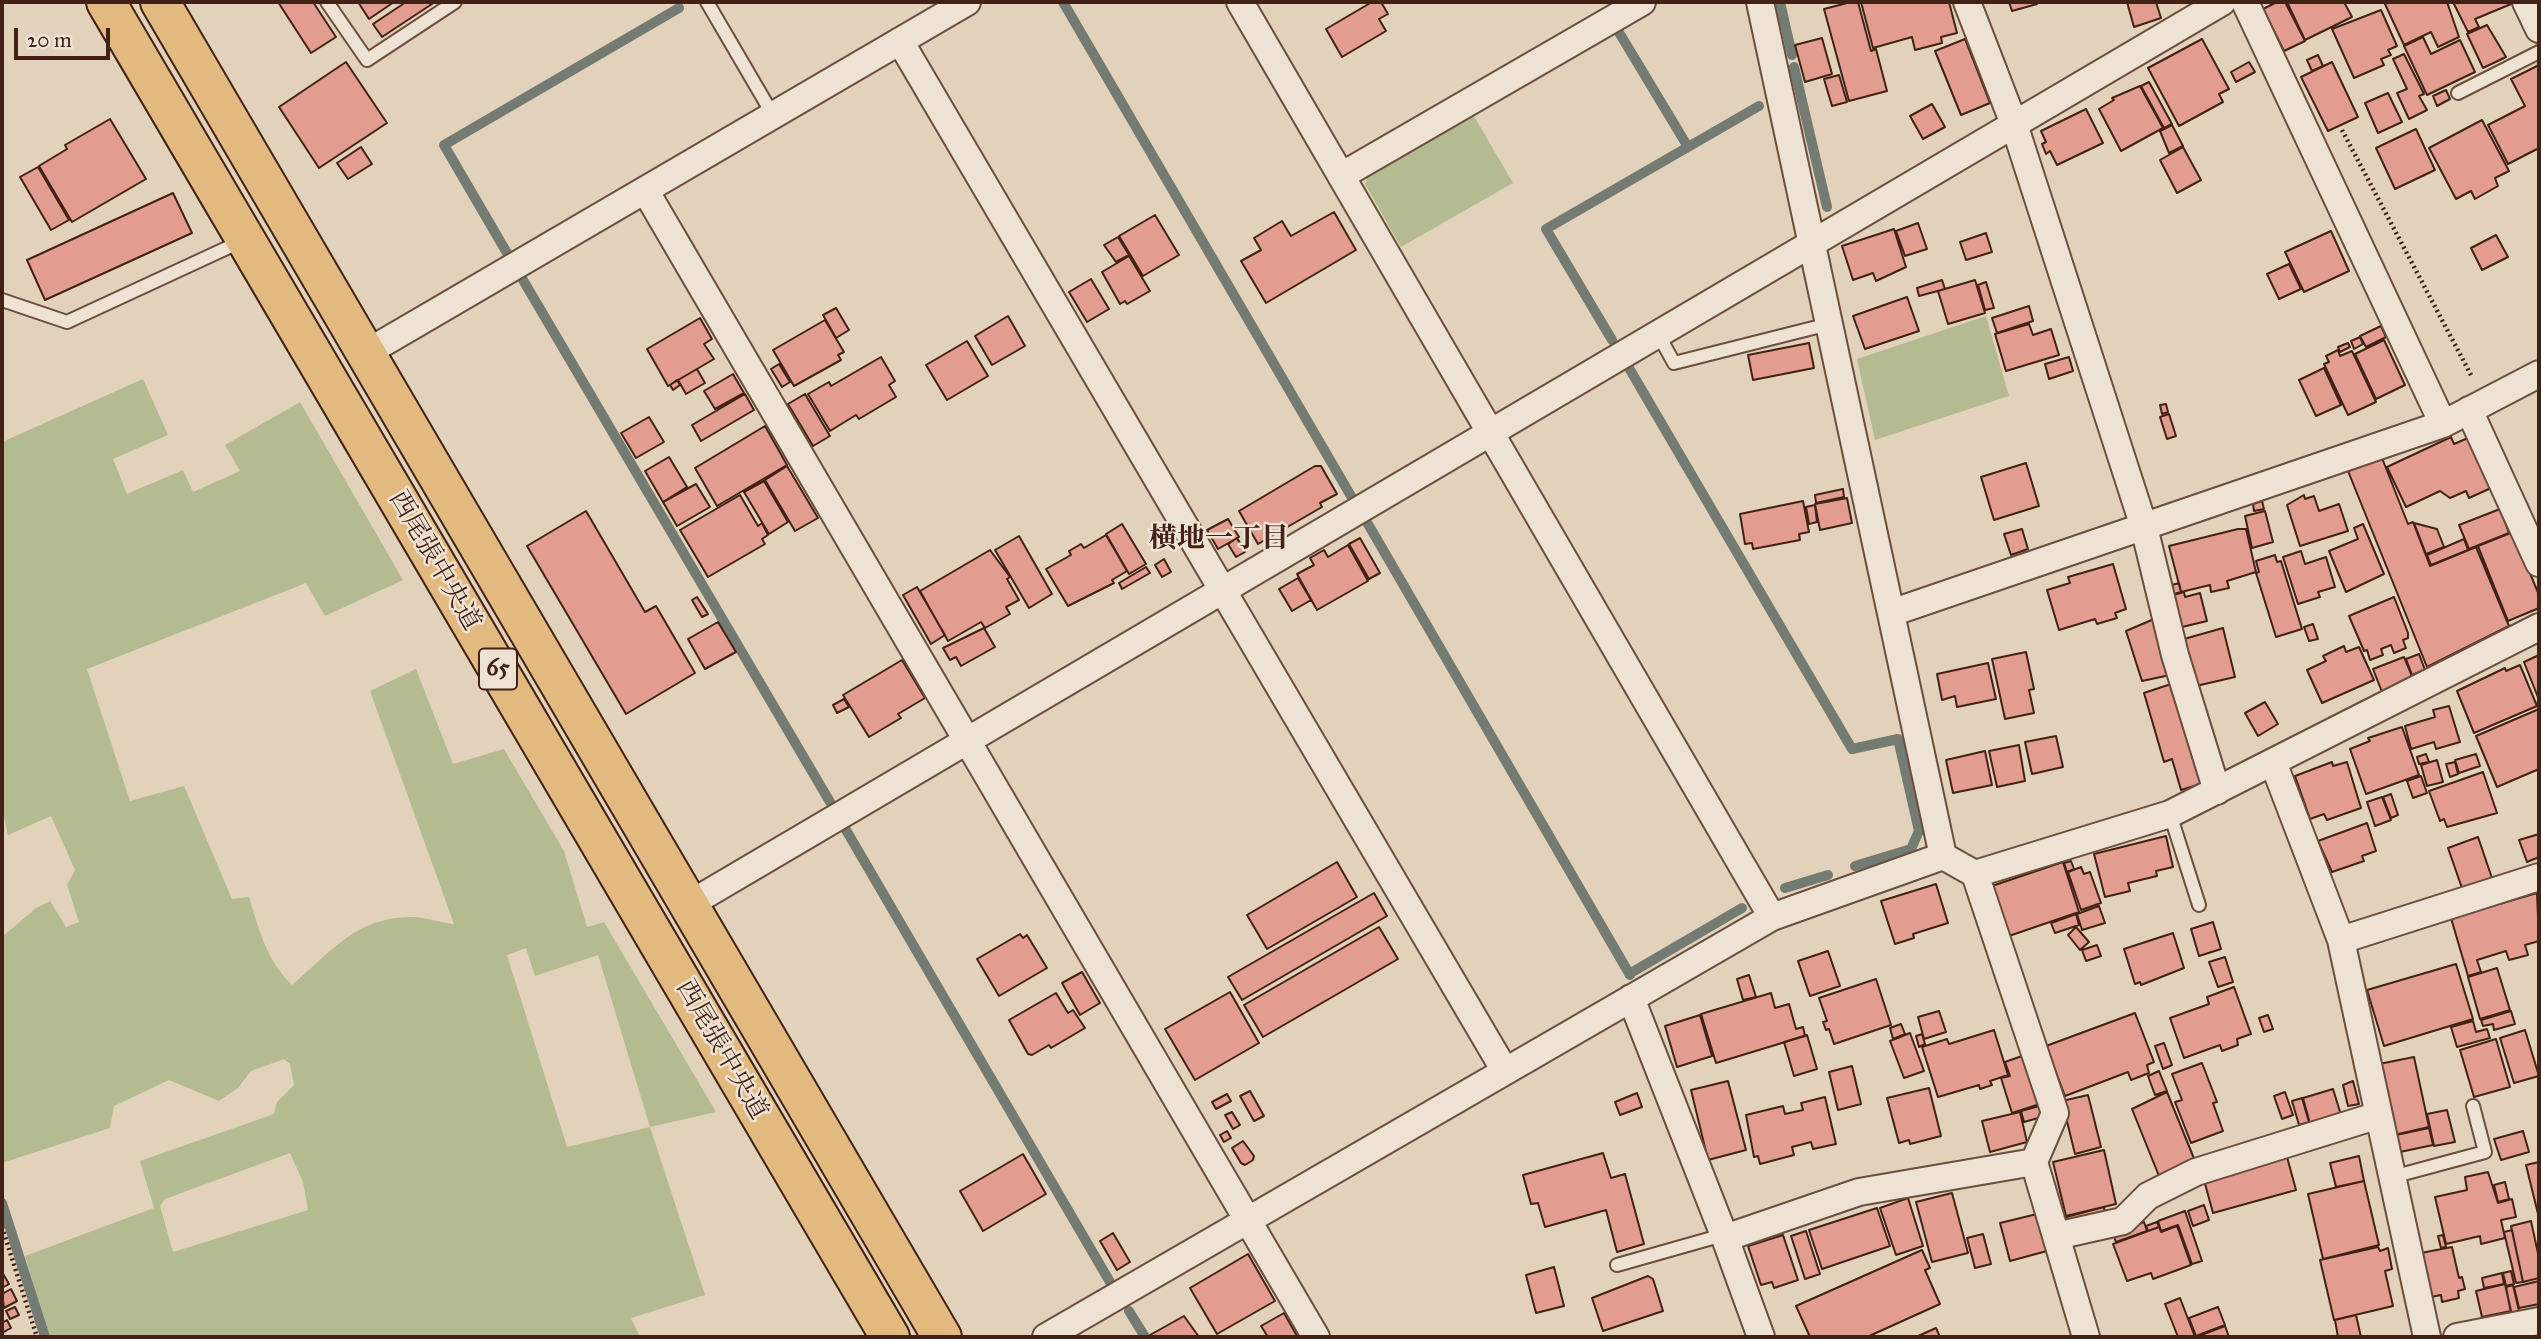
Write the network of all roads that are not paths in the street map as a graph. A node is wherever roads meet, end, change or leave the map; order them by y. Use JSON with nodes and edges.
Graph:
{"nodes":[{"id":1,"x":106,"y":2,"type":"edge"},
{"id":2,"x":160,"y":2,"type":"edge"},
{"id":3,"x":327,"y":2,"type":"edge"},
{"id":4,"x":455,"y":2,"type":"edge"},
{"id":5,"x":707,"y":2,"type":"edge"},
{"id":6,"x":967,"y":2,"type":"edge"},
{"id":7,"x":1240,"y":2,"type":"edge"},
{"id":8,"x":1642,"y":2,"type":"edge"},
{"id":9,"x":1760,"y":2,"type":"edge"},
{"id":10,"x":1967,"y":2,"type":"edge"},
{"id":11,"x":2222,"y":2,"type":"edge"},
{"id":12,"x":2245,"y":2,"type":"edge"},
{"id":13,"x":2526,"y":2,"type":"edge"},
{"id":14,"x":2539,"y":29,"type":"edge"},
{"id":15,"x":900,"y":41,"type":"junction"},
{"id":16,"x":2539,"y":52,"type":"edge"},
{"id":17,"x":2458,"y":93,"type":"dead end"},
{"id":18,"x":773,"y":115,"type":"junction"},
{"id":19,"x":2014,"y":124,"type":"junction"},
{"id":20,"x":1341,"y":176,"type":"junction"},
{"id":21,"x":645,"y":190,"type":"junction"},
{"id":22,"x":245,"y":239,"type":"junction"},
{"id":23,"x":1812,"y":244,"type":"junction"},
{"id":24,"x":2,"y":300,"type":"edge"},
{"id":25,"x":1829,"y":324,"type":"junction"},
{"id":26,"x":1658,"y":334,"type":"junction"},
{"id":27,"x":366,"y":353,"type":"junction"},
{"id":28,"x":2539,"y":374,"type":"edge"},
{"id":29,"x":2477,"y":406,"type":"junction"},
{"id":30,"x":2443,"y":424,"type":"junction"},
{"id":31,"x":1490,"y":433,"type":"junction"},
{"id":32,"x":2144,"y":527,"type":"junction"},
{"id":33,"x":2539,"y":563,"type":"edge"},
{"id":34,"x":1223,"y":590,"type":"junction"},
{"id":35,"x":1891,"y":613,"type":"junction"},
{"id":36,"x":2539,"y":627,"type":"edge"},
{"id":37,"x":967,"y":740,"type":"junction"},
{"id":38,"x":2273,"y":762,"type":"junction"},
{"id":39,"x":2217,"y":791,"type":"junction"},
{"id":40,"x":2170,"y":814,"type":"junction"},
{"id":41,"x":1943,"y":856,"type":"junction"},
{"id":42,"x":1975,"y":874,"type":"junction"},
{"id":43,"x":2539,"y":877,"type":"edge"},
{"id":44,"x":688,"y":905,"type":"junction"},
{"id":45,"x":2199,"y":905,"type":"dead end"},
{"id":46,"x":1772,"y":917,"type":"junction"},
{"id":47,"x":2341,"y":940,"type":"junction"},
{"id":48,"x":1631,"y":999,"type":"junction"},
{"id":49,"x":1505,"y":1072,"type":"junction"},
{"id":50,"x":2473,"y":1106,"type":"dead end"},
{"id":51,"x":2379,"y":1115,"type":"junction"},
{"id":52,"x":2034,"y":1162,"type":"junction"},
{"id":53,"x":2392,"y":1177,"type":"junction"},
{"id":54,"x":1248,"y":1220,"type":"junction"},
{"id":55,"x":1724,"y":1236,"type":"junction"},
{"id":56,"x":2056,"y":1236,"type":"junction"},
{"id":57,"x":1617,"y":1265,"type":"dead end"},
{"id":58,"x":2539,"y":1321,"type":"edge"},
{"id":59,"x":890,"y":1337,"type":"edge"},
{"id":60,"x":942,"y":1337,"type":"edge"},
{"id":61,"x":1046,"y":1337,"type":"edge"},
{"id":62,"x":1316,"y":1337,"type":"edge"},
{"id":63,"x":1761,"y":1337,"type":"edge"},
{"id":64,"x":2086,"y":1337,"type":"edge"},
{"id":65,"x":2427,"y":1337,"type":"edge"},
{"id":66,"x":2457,"y":1337,"type":"edge"}],
"edges":[{"from":1,"to":22,"type":"main road","name":"西尾張中央道","number":"65"},
{"from":2,"to":27,"type":"main road","name":"西尾張中央道","number":"65"},
{"from":3,"to":4,"type":"lane"},
{"from":5,"to":18,"type":"lane"},
{"from":6,"to":15,"type":"street"},
{"from":7,"to":20,"type":"street"},
{"from":8,"to":20,"type":"street"},
{"from":9,"to":23,"type":"street"},
{"from":10,"to":19,"type":"street"},
{"from":11,"to":19,"type":"street"},
{"from":12,"to":30,"type":"street"},
{"from":13,"to":14,"type":"street"},
{"from":15,"to":18,"type":"street"},
{"from":15,"to":34,"type":"street"},
{"from":16,"to":17,"type":"lane"},
{"from":18,"to":21,"type":"street"},
{"from":19,"to":23,"type":"street"},
{"from":19,"to":32,"type":"street"},
{"from":20,"to":31,"type":"street"},
{"from":21,"to":27,"type":"street"},
{"from":21,"to":37,"type":"street"},
{"from":22,"to":24,"type":"lane"},
{"from":22,"to":59,"type":"main road","name":"西尾張中央道","number":"65"},
{"from":23,"to":25,"type":"street"},
{"from":23,"to":26,"type":"street"},
{"from":25,"to":26,"type":"lane"},
{"from":25,"to":35,"type":"street"},
{"from":26,"to":31,"type":"street"},
{"from":27,"to":44,"type":"main road","name":"西尾張中央道","number":"65"},
{"from":28,"to":29,"type":"street"},
{"from":29,"to":30,"type":"street"},
{"from":29,"to":33,"type":"street"},
{"from":30,"to":32,"type":"street"},
{"from":31,"to":34,"type":"street"},
{"from":31,"to":46,"type":"street"},
{"from":32,"to":35,"type":"street"},
{"from":32,"to":39,"type":"street"},
{"from":34,"to":37,"type":"street"},
{"from":34,"to":49,"type":"street"},
{"from":35,"to":41,"type":"street"},
{"from":36,"to":38,"type":"street"},
{"from":37,"to":44,"type":"street"},
{"from":37,"to":54,"type":"street"},
{"from":38,"to":39,"type":"street"},
{"from":38,"to":47,"type":"street"},
{"from":39,"to":40,"type":"street"},
{"from":40,"to":42,"type":"street"},
{"from":40,"to":45,"type":"lane"},
{"from":41,"to":42,"type":"street"},
{"from":41,"to":46,"type":"street"},
{"from":42,"to":52,"type":"street"},
{"from":43,"to":47,"type":"street"},
{"from":44,"to":60,"type":"main road","name":"西尾張中央道","number":"65"},
{"from":46,"to":48,"type":"street"},
{"from":47,"to":51,"type":"street"},
{"from":48,"to":49,"type":"street"},
{"from":48,"to":55,"type":"street"},
{"from":49,"to":54,"type":"street"},
{"from":50,"to":53,"type":"lane"},
{"from":51,"to":53,"type":"street"},
{"from":51,"to":56,"type":"street"},
{"from":52,"to":55,"type":"street"},
{"from":52,"to":56,"type":"street"},
{"from":53,"to":65,"type":"street"},
{"from":54,"to":61,"type":"street"},
{"from":54,"to":62,"type":"street"},
{"from":55,"to":57,"type":"lane"},
{"from":55,"to":63,"type":"street"},
{"from":56,"to":64,"type":"street"},
{"from":58,"to":66,"type":"street"}]}
